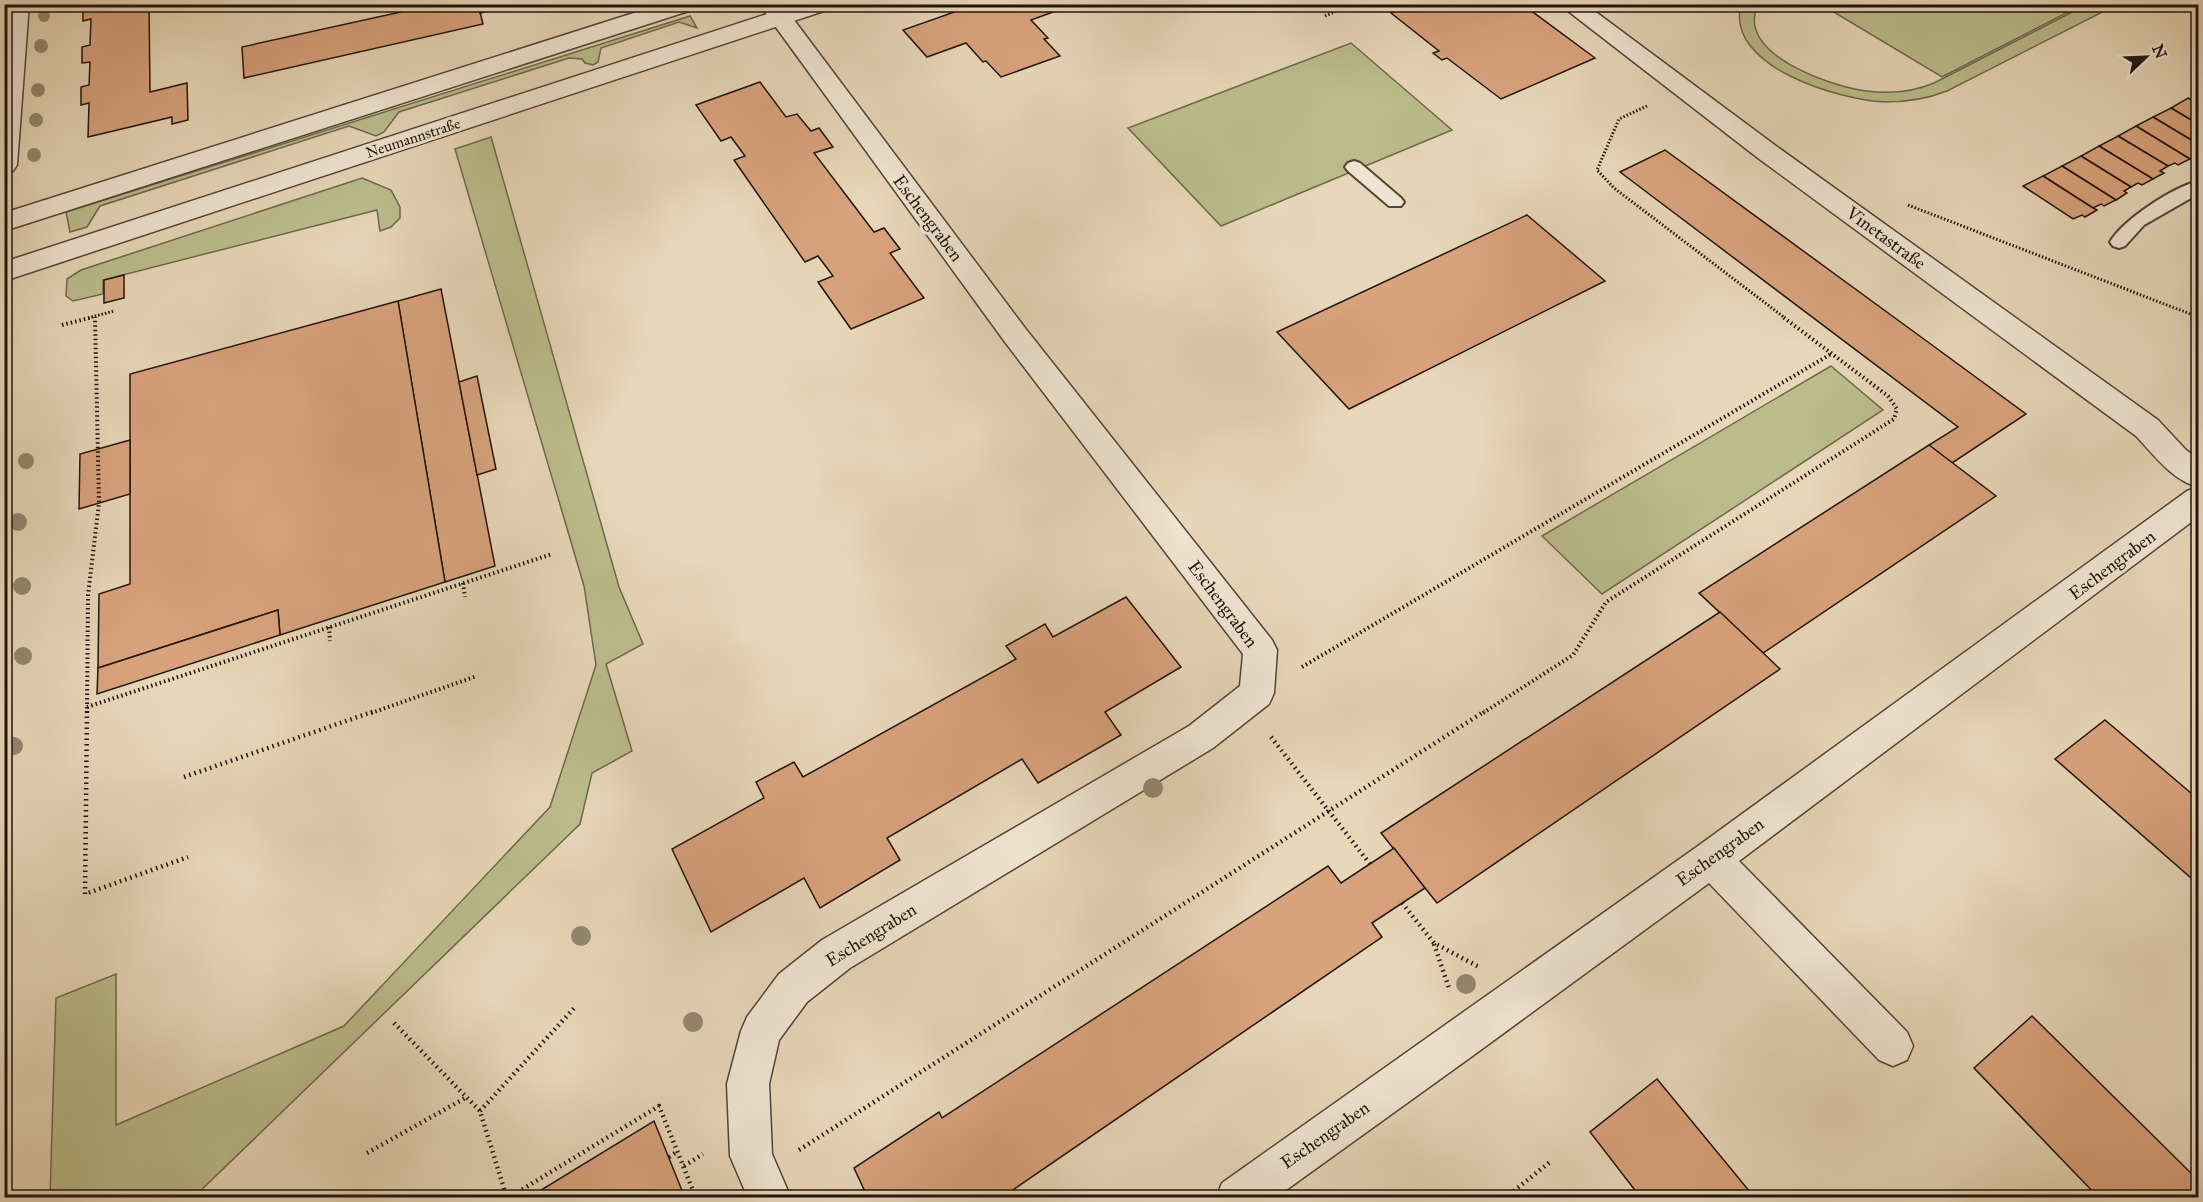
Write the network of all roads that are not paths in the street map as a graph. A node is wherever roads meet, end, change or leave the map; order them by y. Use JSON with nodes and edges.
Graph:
{"nodes":[{"id":1,"x":18,"y":4,"type":"edge"},
{"id":2,"x":687,"y":4,"type":"edge"},
{"id":3,"x":822,"y":4,"type":"edge"},
{"id":4,"x":1569,"y":4,"type":"edge"},
{"id":5,"x":774,"y":12,"type":"edge"},
{"id":6,"x":9,"y":47,"type":"edge"},
{"id":7,"x":4,"y":165,"type":"edge"},
{"id":8,"x":1354,"y":167,"type":"dead end"},
{"id":9,"x":2199,"y":187,"type":"edge"},
{"id":10,"x":1395,"y":202,"type":"dead end"},
{"id":11,"x":4,"y":222,"type":"edge"},
{"id":12,"x":2119,"y":242,"type":"dead end"},
{"id":13,"x":4,"y":272,"type":"edge"},
{"id":14,"x":2199,"y":475,"type":"edge"},
{"id":15,"x":2199,"y":500,"type":"edge"},
{"id":16,"x":1711,"y":859,"type":"junction"},
{"id":17,"x":1893,"y":1047,"type":"dead end"},
{"id":18,"x":765,"y":1186,"type":"edge"},
{"id":19,"x":1237,"y":1197,"type":"edge"}],
"edges":[{"from":1,"to":6,"type":"street"},
{"from":2,"to":11,"type":"street"},
{"from":3,"to":5,"type":"street","name":"Neumannstraße"},
{"from":4,"to":14,"type":"street","name":"Vinetastraße"},
{"from":5,"to":13,"type":"street","name":"Neumannstraße"},
{"from":5,"to":18,"type":"street","name":"Eschengraben"},
{"from":6,"to":7,"type":"street"},
{"from":8,"to":10,"type":"lane"},
{"from":9,"to":12,"type":"lane"},
{"from":15,"to":16,"type":"street","name":"Eschengraben"},
{"from":16,"to":17,"type":"street"},
{"from":16,"to":19,"type":"street","name":"Eschengraben"}]}
